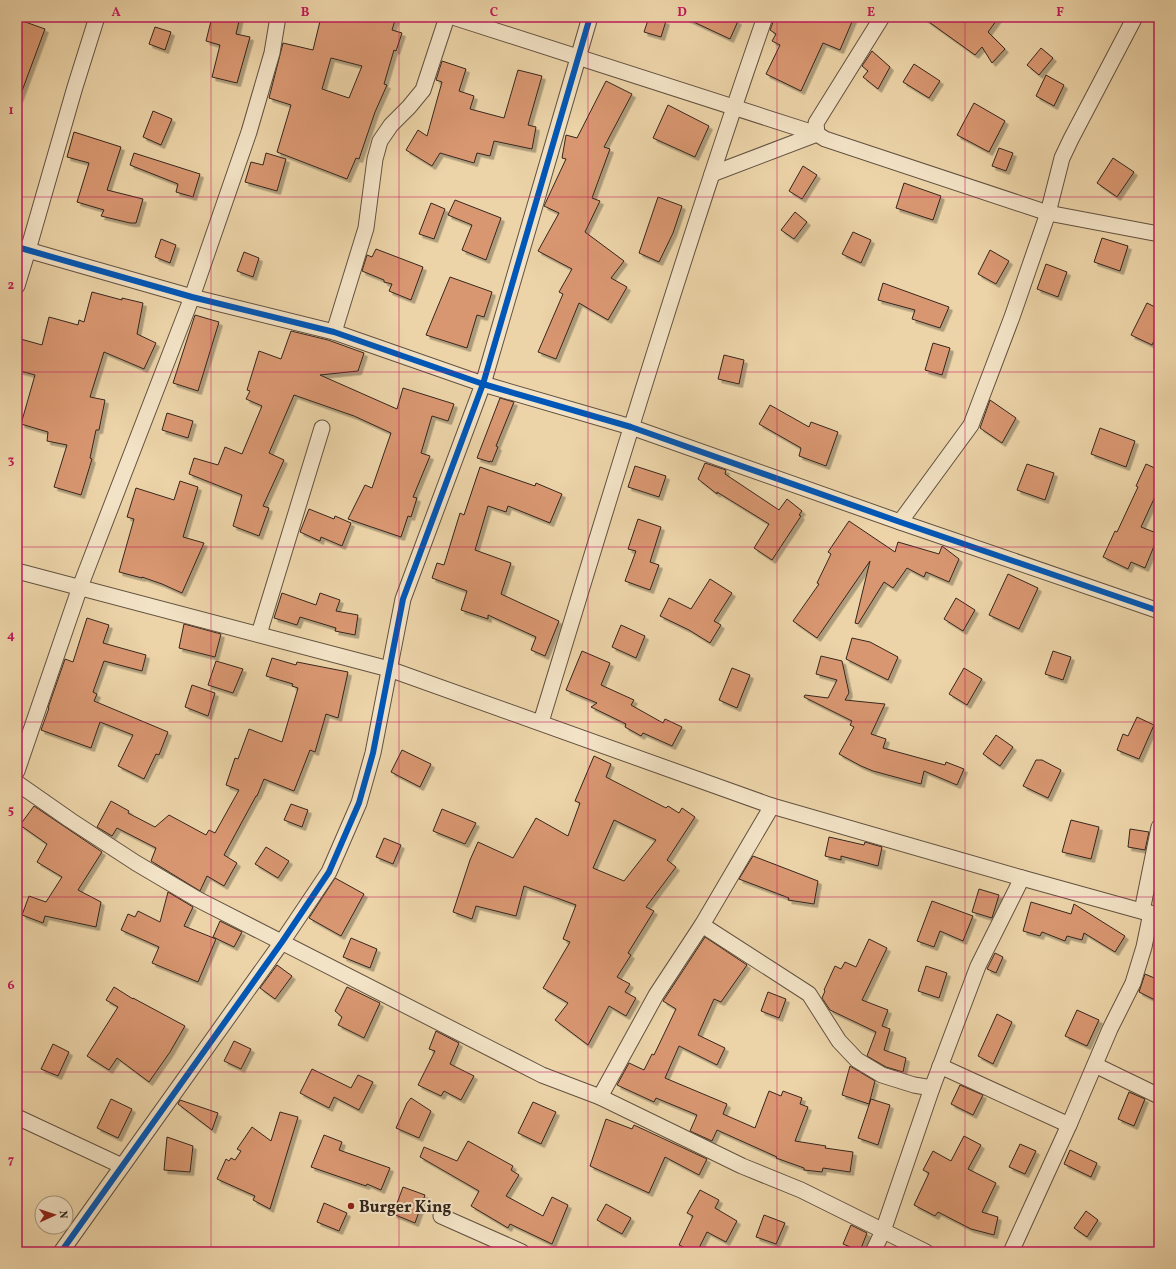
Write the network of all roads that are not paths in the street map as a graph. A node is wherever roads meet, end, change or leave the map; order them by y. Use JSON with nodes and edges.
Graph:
{"nodes":[{"id":1,"x":97,"y":17,"type":"edge"},
{"id":2,"x":278,"y":17,"type":"edge"},
{"id":3,"x":447,"y":17,"type":"edge"},
{"id":4,"x":453,"y":17,"type":"edge"},
{"id":5,"x":590,"y":17,"type":"edge"},
{"id":6,"x":765,"y":17,"type":"edge"},
{"id":7,"x":882,"y":17,"type":"edge"},
{"id":8,"x":1135,"y":17,"type":"edge"},
{"id":9,"x":578,"y":57,"type":"junction"},
{"id":10,"x":734,"y":107,"type":"junction"},
{"id":11,"x":817,"y":134,"type":"junction"},
{"id":12,"x":712,"y":174,"type":"junction"},
{"id":13,"x":1048,"y":213,"type":"junction"},
{"id":14,"x":1159,"y":234,"type":"edge"},
{"id":15,"x":23,"y":249,"type":"edge"},
{"id":16,"x":17,"y":286,"type":"edge"},
{"id":17,"x":192,"y":297,"type":"junction"},
{"id":18,"x":334,"y":332,"type":"junction"},
{"id":19,"x":482,"y":384,"type":"junction"},
{"id":20,"x":631,"y":427,"type":"junction"},
{"id":21,"x":322,"y":428,"type":"dead end"},
{"id":22,"x":900,"y":522,"type":"junction"},
{"id":23,"x":17,"y":571,"type":"edge"},
{"id":24,"x":80,"y":587,"type":"junction"},
{"id":25,"x":1159,"y":611,"type":"edge"},
{"id":26,"x":259,"y":634,"type":"junction"},
{"id":27,"x":389,"y":669,"type":"junction"},
{"id":28,"x":540,"y":722,"type":"junction"},
{"id":29,"x":17,"y":771,"type":"edge"},
{"id":30,"x":17,"y":783,"type":"edge"},
{"id":31,"x":772,"y":806,"type":"junction"},
{"id":32,"x":1159,"y":827,"type":"edge"},
{"id":33,"x":1022,"y":878,"type":"junction"},
{"id":34,"x":1151,"y":913,"type":"edge"},
{"id":35,"x":702,"y":925,"type":"junction"},
{"id":36,"x":282,"y":942,"type":"junction"},
{"id":37,"x":1095,"y":1065,"type":"junction"},
{"id":38,"x":940,"y":1066,"type":"junction"},
{"id":39,"x":932,"y":1088,"type":"junction"},
{"id":40,"x":1159,"y":1096,"type":"edge"},
{"id":41,"x":600,"y":1097,"type":"junction"},
{"id":42,"x":17,"y":1117,"type":"edge"},
{"id":43,"x":1069,"y":1125,"type":"junction"},
{"id":44,"x":122,"y":1166,"type":"junction"},
{"id":45,"x":441,"y":1216,"type":"dead end"},
{"id":46,"x":883,"y":1231,"type":"junction"},
{"id":47,"x":61,"y":1252,"type":"edge"},
{"id":48,"x":522,"y":1252,"type":"edge"},
{"id":49,"x":874,"y":1252,"type":"edge"},
{"id":50,"x":926,"y":1252,"type":"edge"},
{"id":51,"x":1011,"y":1252,"type":"edge"}],
"edges":[{"from":1,"to":15,"type":"street"},
{"from":2,"to":17,"type":"street"},
{"from":3,"to":18,"type":"street"},
{"from":4,"to":9,"type":"street"},
{"from":5,"to":9,"type":"street"},
{"from":6,"to":10,"type":"street"},
{"from":7,"to":11,"type":"street"},
{"from":8,"to":13,"type":"street"},
{"from":9,"to":10,"type":"street"},
{"from":9,"to":19,"type":"street"},
{"from":10,"to":11,"type":"street"},
{"from":10,"to":12,"type":"street"},
{"from":11,"to":12,"type":"street"},
{"from":11,"to":13,"type":"street"},
{"from":12,"to":20,"type":"street"},
{"from":13,"to":14,"type":"street"},
{"from":13,"to":22,"type":"street"},
{"from":15,"to":16,"type":"street"},
{"from":15,"to":17,"type":"street"},
{"from":17,"to":18,"type":"street"},
{"from":17,"to":24,"type":"street"},
{"from":18,"to":19,"type":"street"},
{"from":19,"to":20,"type":"street"},
{"from":19,"to":27,"type":"street"},
{"from":20,"to":22,"type":"street"},
{"from":20,"to":28,"type":"street"},
{"from":21,"to":26,"type":"street"},
{"from":22,"to":25,"type":"street"},
{"from":23,"to":24,"type":"street"},
{"from":24,"to":26,"type":"street"},
{"from":24,"to":29,"type":"street"},
{"from":26,"to":27,"type":"street"},
{"from":27,"to":28,"type":"street"},
{"from":27,"to":36,"type":"street"},
{"from":28,"to":31,"type":"street"},
{"from":30,"to":36,"type":"street"},
{"from":31,"to":33,"type":"street"},
{"from":31,"to":35,"type":"street"},
{"from":32,"to":34,"type":"street"},
{"from":33,"to":34,"type":"street"},
{"from":33,"to":38,"type":"street"},
{"from":34,"to":37,"type":"street"},
{"from":35,"to":39,"type":"street"},
{"from":35,"to":41,"type":"street"},
{"from":36,"to":41,"type":"street"},
{"from":36,"to":44,"type":"street"},
{"from":37,"to":40,"type":"street"},
{"from":37,"to":43,"type":"street"},
{"from":38,"to":39,"type":"street"},
{"from":38,"to":43,"type":"street"},
{"from":39,"to":46,"type":"street"},
{"from":41,"to":46,"type":"street"},
{"from":42,"to":44,"type":"street"},
{"from":43,"to":51,"type":"street"},
{"from":44,"to":47,"type":"street"},
{"from":45,"to":48,"type":"street"},
{"from":46,"to":49,"type":"street"},
{"from":46,"to":50,"type":"street"}]}
